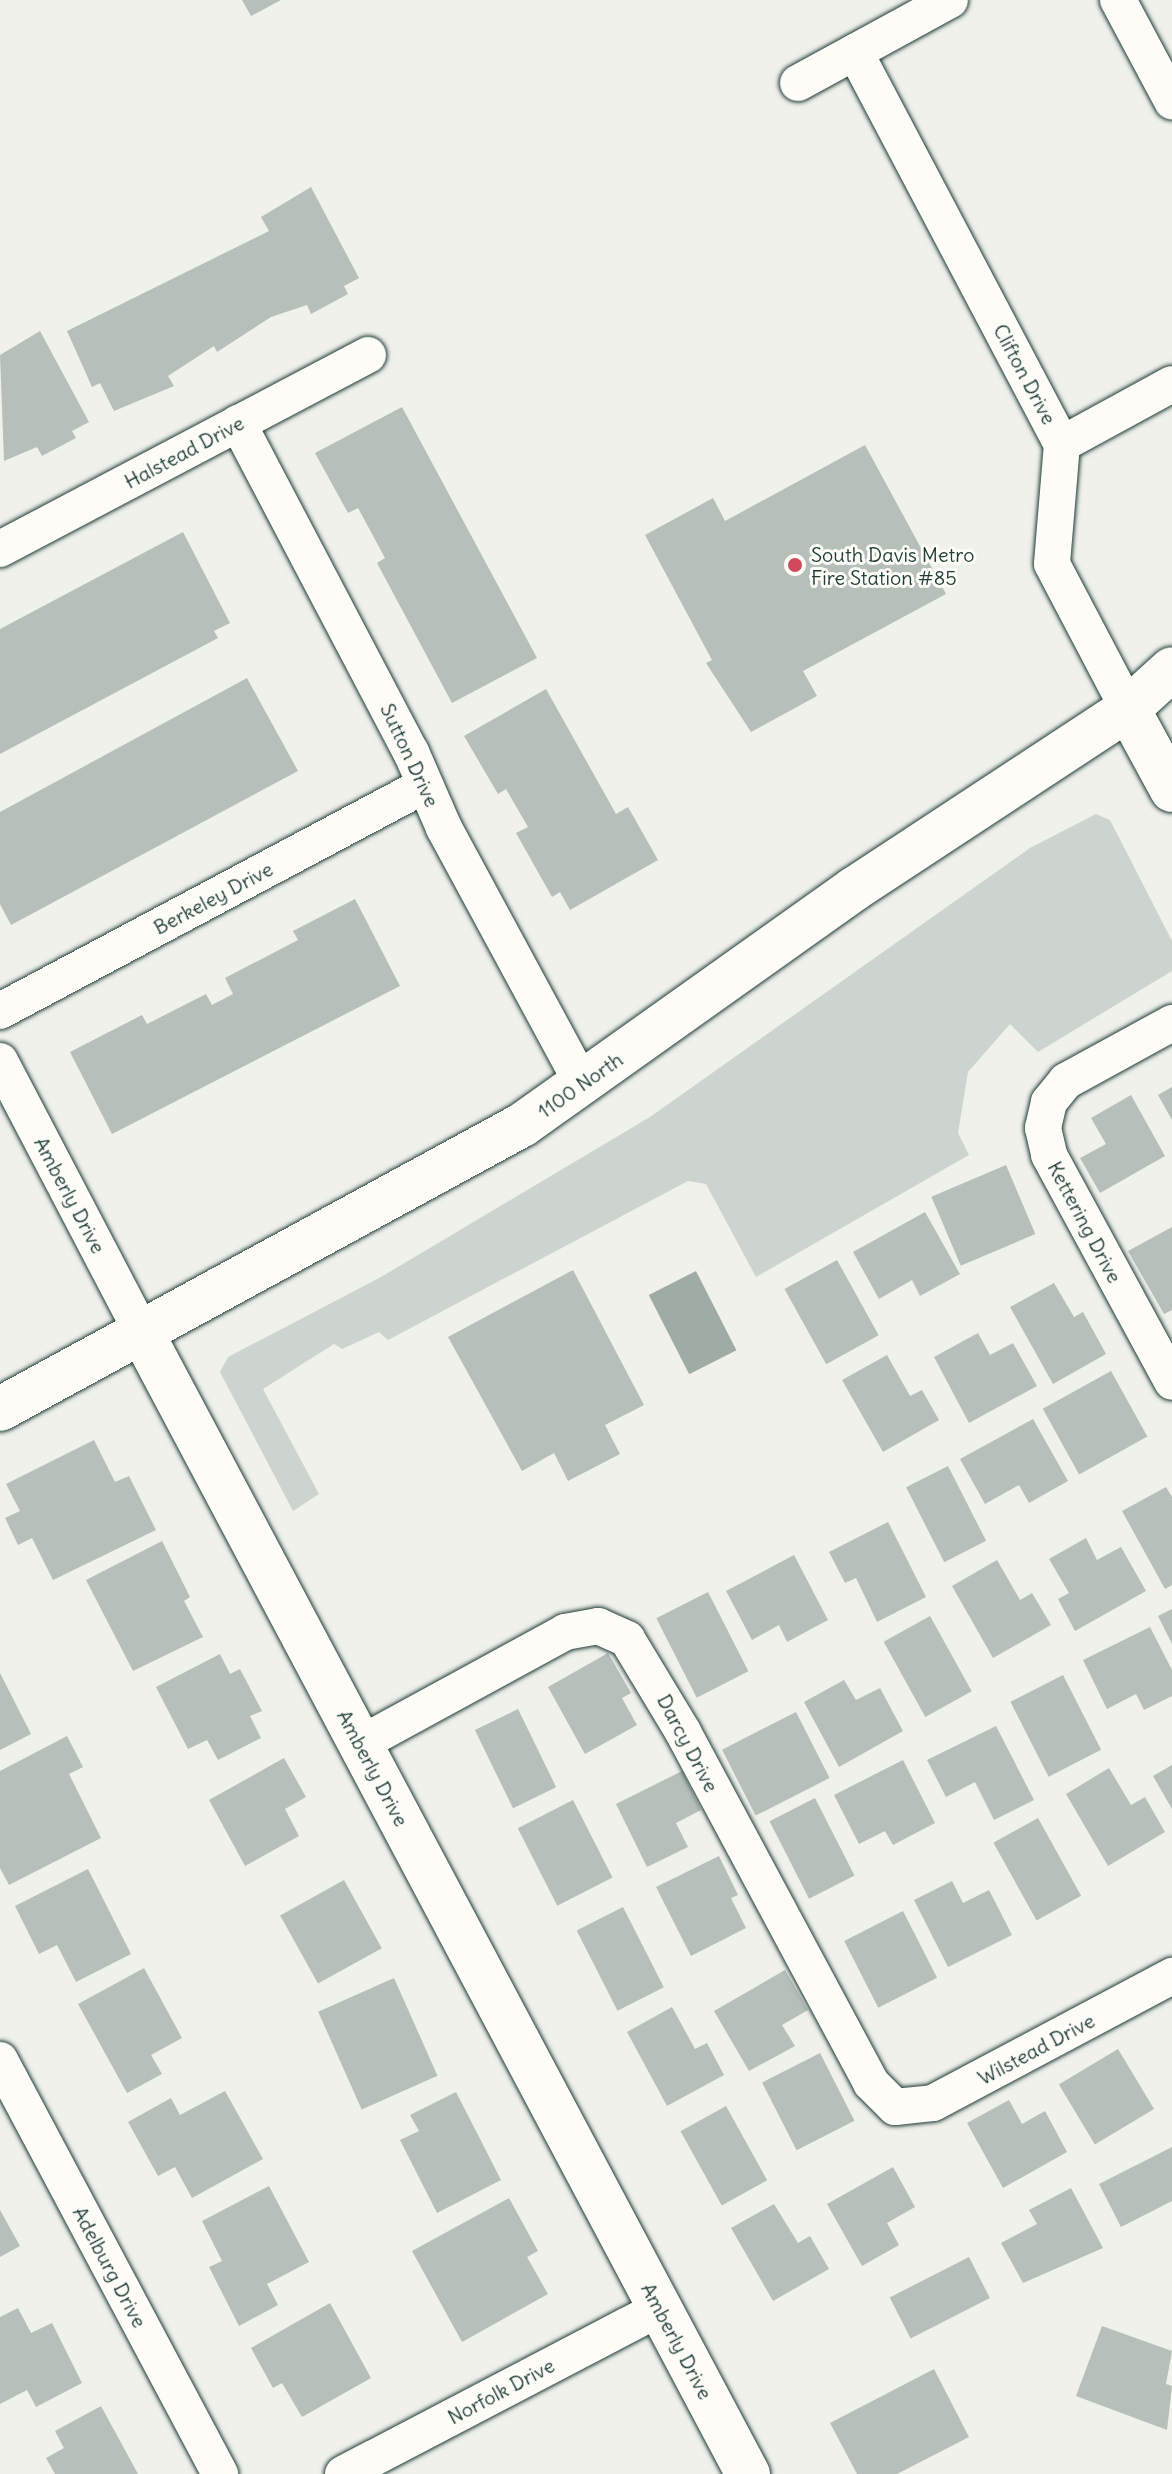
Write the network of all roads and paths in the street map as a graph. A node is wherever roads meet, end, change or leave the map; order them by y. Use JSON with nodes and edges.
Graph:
{"nodes":[{"id":1,"x":950,"y":0,"type":"edge"},
{"id":2,"x":1118,"y":0,"type":"edge"},
{"id":3,"x":855,"y":52,"type":"junction"},
{"id":4,"x":798,"y":83,"type":"dead end"},
{"id":5,"x":1172,"y":101,"type":"edge"},
{"id":6,"x":368,"y":355,"type":"dead end"},
{"id":7,"x":1172,"y":384,"type":"edge"},
{"id":8,"x":238,"y":423,"type":"junction"},
{"id":9,"x":1062,"y":444,"type":"junction"},
{"id":10,"x":0,"y":549,"type":"edge"},
{"id":11,"x":1172,"y":669,"type":"edge"},
{"id":12,"x":1172,"y":692,"type":"edge"},
{"id":13,"x":1128,"y":709,"type":"junction"},
{"id":14,"x":425,"y":785,"type":"junction"},
{"id":15,"x":1172,"y":790,"type":"edge"},
{"id":16,"x":0,"y":1011,"type":"edge"},
{"id":17,"x":1172,"y":1023,"type":"edge"},
{"id":18,"x":0,"y":1061,"type":"edge"},
{"id":19,"x":583,"y":1085,"type":"junction"},
{"id":20,"x":142,"y":1333,"type":"junction"},
{"id":21,"x":1172,"y":1382,"type":"edge"},
{"id":22,"x":0,"y":1409,"type":"edge"},
{"id":23,"x":360,"y":1744,"type":"junction"},
{"id":24,"x":1172,"y":1976,"type":"edge"},
{"id":25,"x":0,"y":2060,"type":"edge"},
{"id":26,"x":895,"y":2107,"type":"joint"},
{"id":27,"x":660,"y":2308,"type":"junction"},
{"id":28,"x":220,"y":2474,"type":"edge"},
{"id":29,"x":343,"y":2474,"type":"edge"},
{"id":30,"x":748,"y":2474,"type":"edge"}],
"edges":[{"from":1,"to":3,"type":"street"},
{"from":2,"to":5,"type":"street"},
{"from":3,"to":4,"type":"street"},
{"from":3,"to":9,"type":"street","name":"Clifton Drive"},
{"from":6,"to":8,"type":"street","name":"Halstead Drive"},
{"from":7,"to":9,"type":"street"},
{"from":8,"to":10,"type":"street","name":"Halstead Drive"},
{"from":8,"to":14,"type":"street","name":"Sutton Drive"},
{"from":9,"to":13,"type":"street","name":"Clifton Drive"},
{"from":11,"to":13,"type":"street","name":"1100 North"},
{"from":12,"to":13,"type":"street","name":"1100 North"},
{"from":13,"to":15,"type":"street"},
{"from":13,"to":19,"type":"street","name":"1100 North"},
{"from":14,"to":16,"type":"street","name":"Berkeley Drive"},
{"from":14,"to":19,"type":"street","name":"Sutton Drive"},
{"from":17,"to":21,"type":"street","name":"Kettering Drive"},
{"from":18,"to":20,"type":"street","name":"Amberly Drive"},
{"from":19,"to":20,"type":"street","name":"1100 North"},
{"from":20,"to":22,"type":"street","name":"1100 North"},
{"from":20,"to":23,"type":"street","name":"Amberly Drive"},
{"from":23,"to":26,"type":"street","name":"Darcy Drive"},
{"from":23,"to":27,"type":"street","name":"Amberly Drive"},
{"from":24,"to":26,"type":"street","name":"Wilstead Drive"},
{"from":25,"to":28,"type":"street","name":"Adelburg Drive"},
{"from":27,"to":29,"type":"street","name":"Norfolk Drive"},
{"from":27,"to":30,"type":"street","name":"Amberly Drive"}]}
